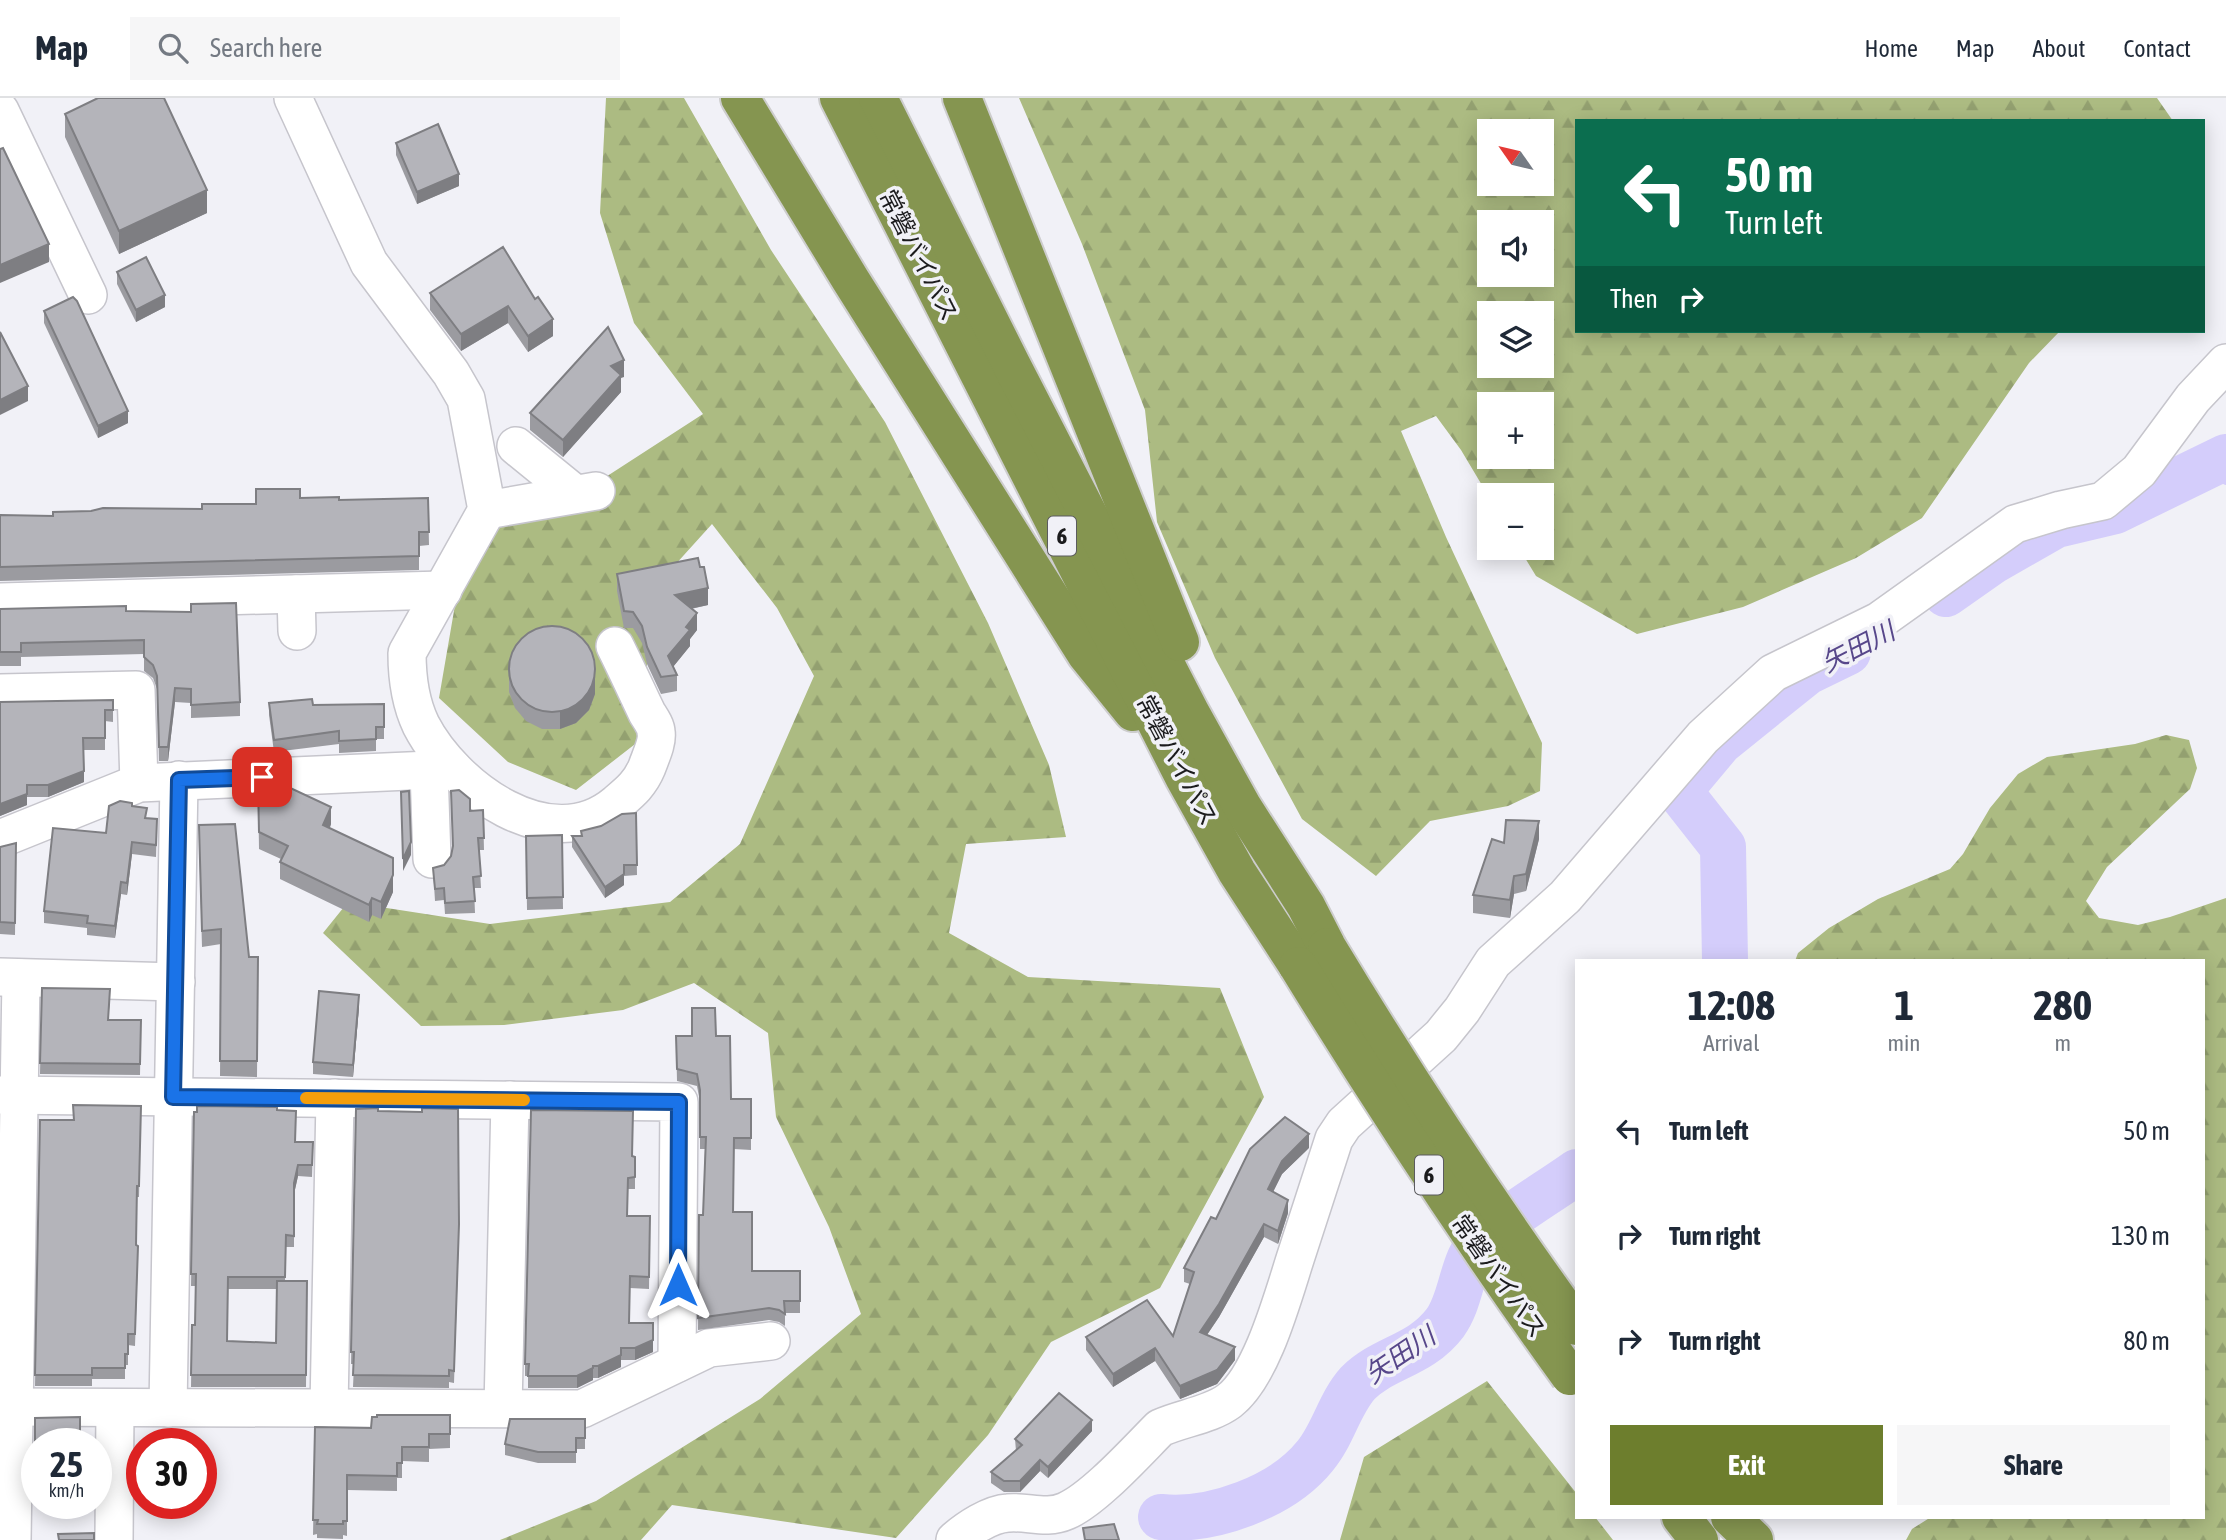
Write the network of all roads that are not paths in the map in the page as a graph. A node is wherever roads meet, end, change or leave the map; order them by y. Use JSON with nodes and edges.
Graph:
{"nodes":[{"id":1,"x":293,"y":98,"type":"edge"},
{"id":2,"x":740,"y":98,"type":"edge"},
{"id":3,"x":839,"y":98,"type":"edge"},
{"id":4,"x":878,"y":98,"type":"edge"},
{"id":5,"x":962,"y":98,"type":"edge"},
{"id":6,"x":0,"y":111,"type":"edge"},
{"id":7,"x":88,"y":295,"type":"dead end"},
{"id":8,"x":2226,"y":363,"type":"edge"},
{"id":9,"x":516,"y":446,"type":"dead end"},
{"id":10,"x":486,"y":510,"type":"junction"},
{"id":11,"x":443,"y":590,"type":"junction"},
{"id":12,"x":296,"y":594,"type":"junction"},
{"id":13,"x":0,"y":602,"type":"edge"},
{"id":14,"x":297,"y":631,"type":"dead end"},
{"id":15,"x":615,"y":646,"type":"dead end"},
{"id":16,"x":0,"y":693,"type":"edge"},
{"id":17,"x":441,"y":770,"type":"junction"},
{"id":18,"x":1184,"y":777,"type":"junction"},
{"id":19,"x":179,"y":780,"type":"junction"},
{"id":20,"x":139,"y":783,"type":"junction"},
{"id":21,"x":0,"y":839,"type":"edge"},
{"id":22,"x":432,"y":859,"type":"dead end"},
{"id":23,"x":1306,"y":906,"type":"junction"},
{"id":24,"x":1313,"y":956,"type":"junction"},
{"id":25,"x":10,"y":977,"type":"edge"},
{"id":26,"x":176,"y":982,"type":"junction"},
{"id":27,"x":9,"y":1095,"type":"edge"},
{"id":28,"x":173,"y":1097,"type":"junction"},
{"id":29,"x":335,"y":1098,"type":"junction"},
{"id":30,"x":510,"y":1100,"type":"junction"},
{"id":31,"x":1575,"y":1323,"type":"edge"},
{"id":32,"x":771,"y":1341,"type":"dead end"},
{"id":33,"x":677,"y":1363,"type":"junction"},
{"id":34,"x":1573,"y":1381,"type":"edge"},
{"id":35,"x":7,"y":1407,"type":"edge"},
{"id":36,"x":115,"y":1408,"type":"junction"},
{"id":37,"x":168,"y":1408,"type":"junction"},
{"id":38,"x":329,"y":1408,"type":"junction"},
{"id":39,"x":503,"y":1408,"type":"junction"},
{"id":40,"x":1731,"y":1519,"type":"edge"},
{"id":41,"x":1731,"y":1519,"type":"edge"},
{"id":42,"x":12,"y":1540,"type":"edge"},
{"id":43,"x":114,"y":1540,"type":"edge"},
{"id":44,"x":955,"y":1540,"type":"edge"},
{"id":45,"x":1747,"y":1540,"type":"edge"},
{"id":46,"x":1754,"y":1540,"type":"edge"}],
"edges":[{"from":1,"to":10,"type":"street"},
{"from":2,"to":18,"type":"highway"},
{"from":3,"to":18,"type":"highway","name":"常磐バイパス","number":"6"},
{"from":4,"to":23,"type":"highway","name":"常磐バイパス","number":"6"},
{"from":5,"to":23,"type":"highway"},
{"from":6,"to":7,"type":"street"},
{"from":8,"to":44,"type":"street"},
{"from":9,"to":10,"type":"street"},
{"from":10,"to":11,"type":"street"},
{"from":11,"to":12,"type":"street"},
{"from":11,"to":17,"type":"street"},
{"from":12,"to":13,"type":"street"},
{"from":12,"to":14,"type":"street"},
{"from":15,"to":17,"type":"street"},
{"from":16,"to":20,"type":"street"},
{"from":17,"to":19,"type":"street"},
{"from":17,"to":22,"type":"street"},
{"from":18,"to":24,"type":"highway","name":"常磐バイパス","number":"6"},
{"from":19,"to":20,"type":"street"},
{"from":19,"to":26,"type":"street"},
{"from":20,"to":21,"type":"street"},
{"from":23,"to":24,"type":"highway","name":"常磐バイパス","number":"6"},
{"from":24,"to":31,"type":"highway","name":"常磐バイパス","number":"6","bridge":true},
{"from":24,"to":34,"type":"highway","name":"常磐バイパス","number":"6","bridge":true},
{"from":25,"to":26,"type":"street"},
{"from":25,"to":27,"type":"street"},
{"from":26,"to":28,"type":"street"},
{"from":27,"to":28,"type":"street"},
{"from":27,"to":35,"type":"street"},
{"from":28,"to":29,"type":"street"},
{"from":28,"to":37,"type":"street"},
{"from":29,"to":30,"type":"street"},
{"from":29,"to":38,"type":"street"},
{"from":30,"to":33,"type":"street"},
{"from":30,"to":39,"type":"street"},
{"from":32,"to":33,"type":"street"},
{"from":33,"to":39,"type":"street"},
{"from":35,"to":36,"type":"street"},
{"from":35,"to":42,"type":"street"},
{"from":36,"to":37,"type":"street"},
{"from":36,"to":43,"type":"street"},
{"from":37,"to":38,"type":"street"},
{"from":38,"to":39,"type":"street"},
{"from":40,"to":45,"type":"highway"},
{"from":41,"to":46,"type":"highway"}]}
